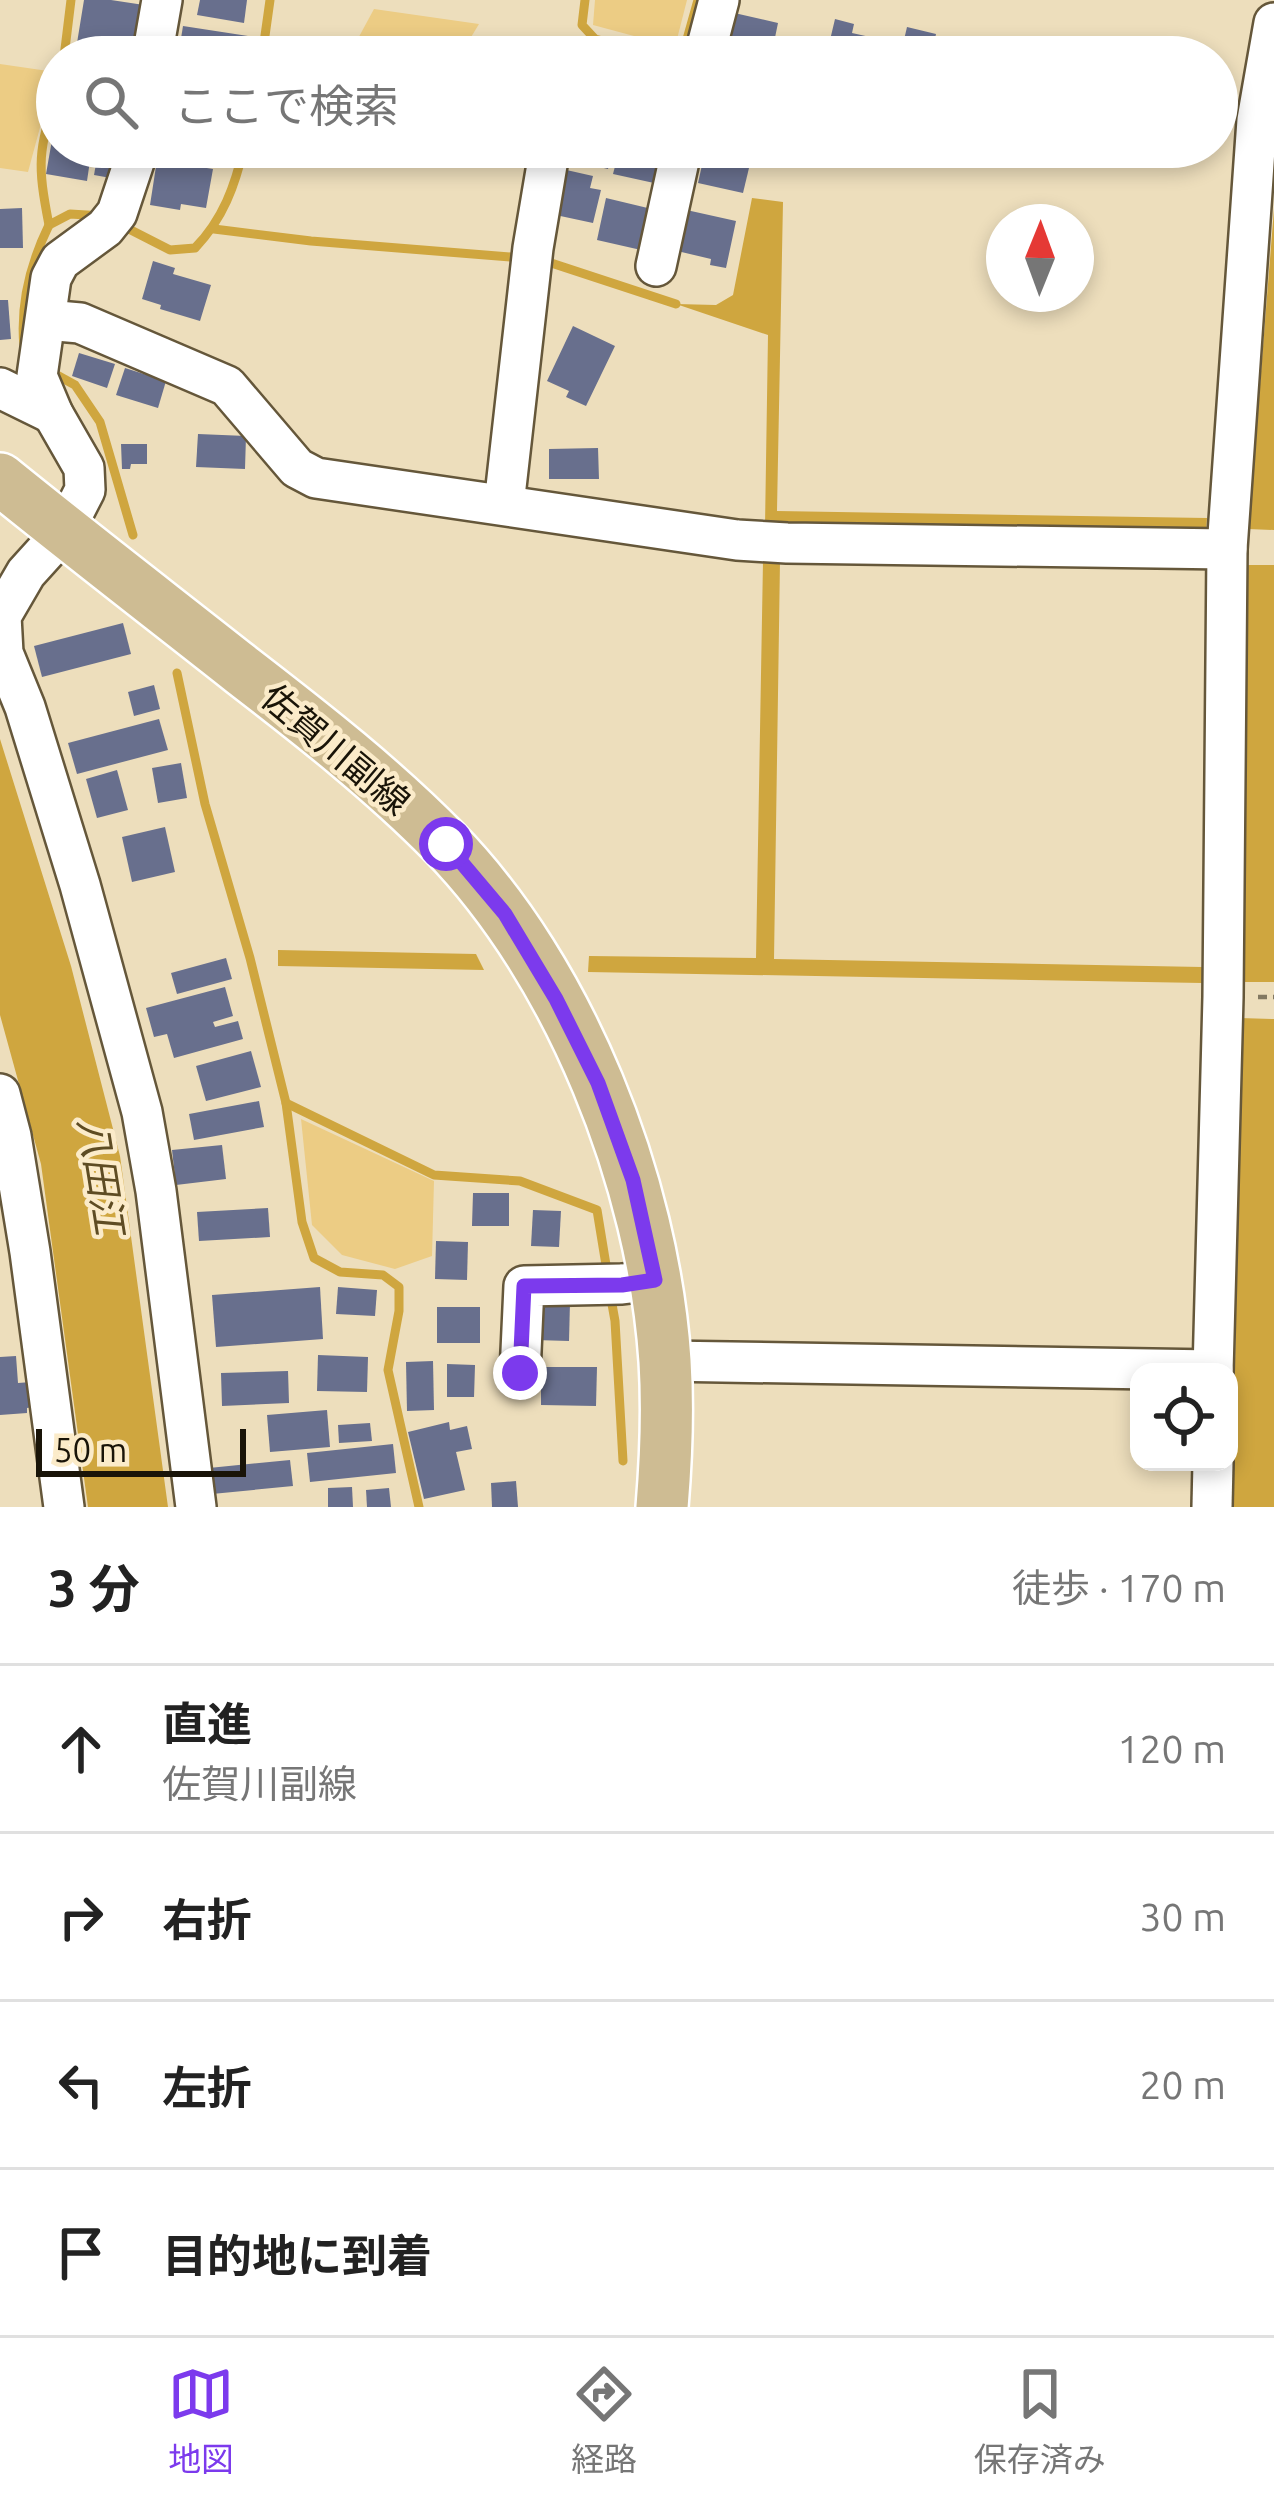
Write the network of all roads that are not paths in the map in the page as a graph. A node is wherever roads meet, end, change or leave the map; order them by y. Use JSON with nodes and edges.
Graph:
{"nodes":[{"id":1,"x":162,"y":0,"type":"edge"},
{"id":2,"x":718,"y":0,"type":"edge"},
{"id":3,"x":1274,"y":23,"type":"edge"},
{"id":4,"x":156,"y":36,"type":"edge"},
{"id":5,"x":709,"y":36,"type":"edge"},
{"id":6,"x":133,"y":168,"type":"edge"},
{"id":7,"x":546,"y":168,"type":"edge"},
{"id":8,"x":677,"y":168,"type":"edge"},
{"id":9,"x":656,"y":266,"type":"dead end"},
{"id":10,"x":46,"y":320,"type":"junction"},
{"id":11,"x":0,"y":388,"type":"edge"},
{"id":12,"x":53,"y":414,"type":"junction"},
{"id":13,"x":0,"y":479,"type":"edge"},
{"id":14,"x":504,"y":505,"type":"junction"},
{"id":15,"x":64,"y":531,"type":"junction"},
{"id":16,"x":1227,"y":549,"type":"junction"},
{"id":17,"x":0,"y":1094,"type":"edge"},
{"id":18,"x":624,"y":1283,"type":"junction"},
{"id":19,"x":665,"y":1361,"type":"junction"},
{"id":20,"x":1214,"y":1363,"type":"edge"},
{"id":21,"x":1130,"y":1369,"type":"edge"},
{"id":22,"x":520,"y":1373,"type":"dead end"},
{"id":23,"x":1213,"y":1471,"type":"edge"},
{"id":24,"x":64,"y":1507,"type":"edge"},
{"id":25,"x":196,"y":1507,"type":"edge"},
{"id":26,"x":662,"y":1507,"type":"edge"},
{"id":27,"x":1212,"y":1507,"type":"edge"}],
"edges":[{"from":1,"to":4,"type":"street"},
{"from":2,"to":5,"type":"street"},
{"from":3,"to":16,"type":"street"},
{"from":6,"to":10,"type":"street"},
{"from":7,"to":14,"type":"street"},
{"from":8,"to":9,"type":"street"},
{"from":10,"to":12,"type":"street"},
{"from":10,"to":14,"type":"street"},
{"from":11,"to":12,"type":"street"},
{"from":12,"to":15,"type":"street"},
{"from":13,"to":15,"type":"main road","name":"佐賀川副線"},
{"from":14,"to":16,"type":"street"},
{"from":15,"to":18,"type":"main road","name":"佐賀川副線"},
{"from":15,"to":25,"type":"street"},
{"from":16,"to":20,"type":"street"},
{"from":17,"to":24,"type":"street"},
{"from":18,"to":19,"type":"main road","name":"佐賀川副線"},
{"from":18,"to":22,"type":"street"},
{"from":19,"to":21,"type":"street"},
{"from":19,"to":26,"type":"main road","name":"佐賀川副線"},
{"from":23,"to":27,"type":"street"}]}
